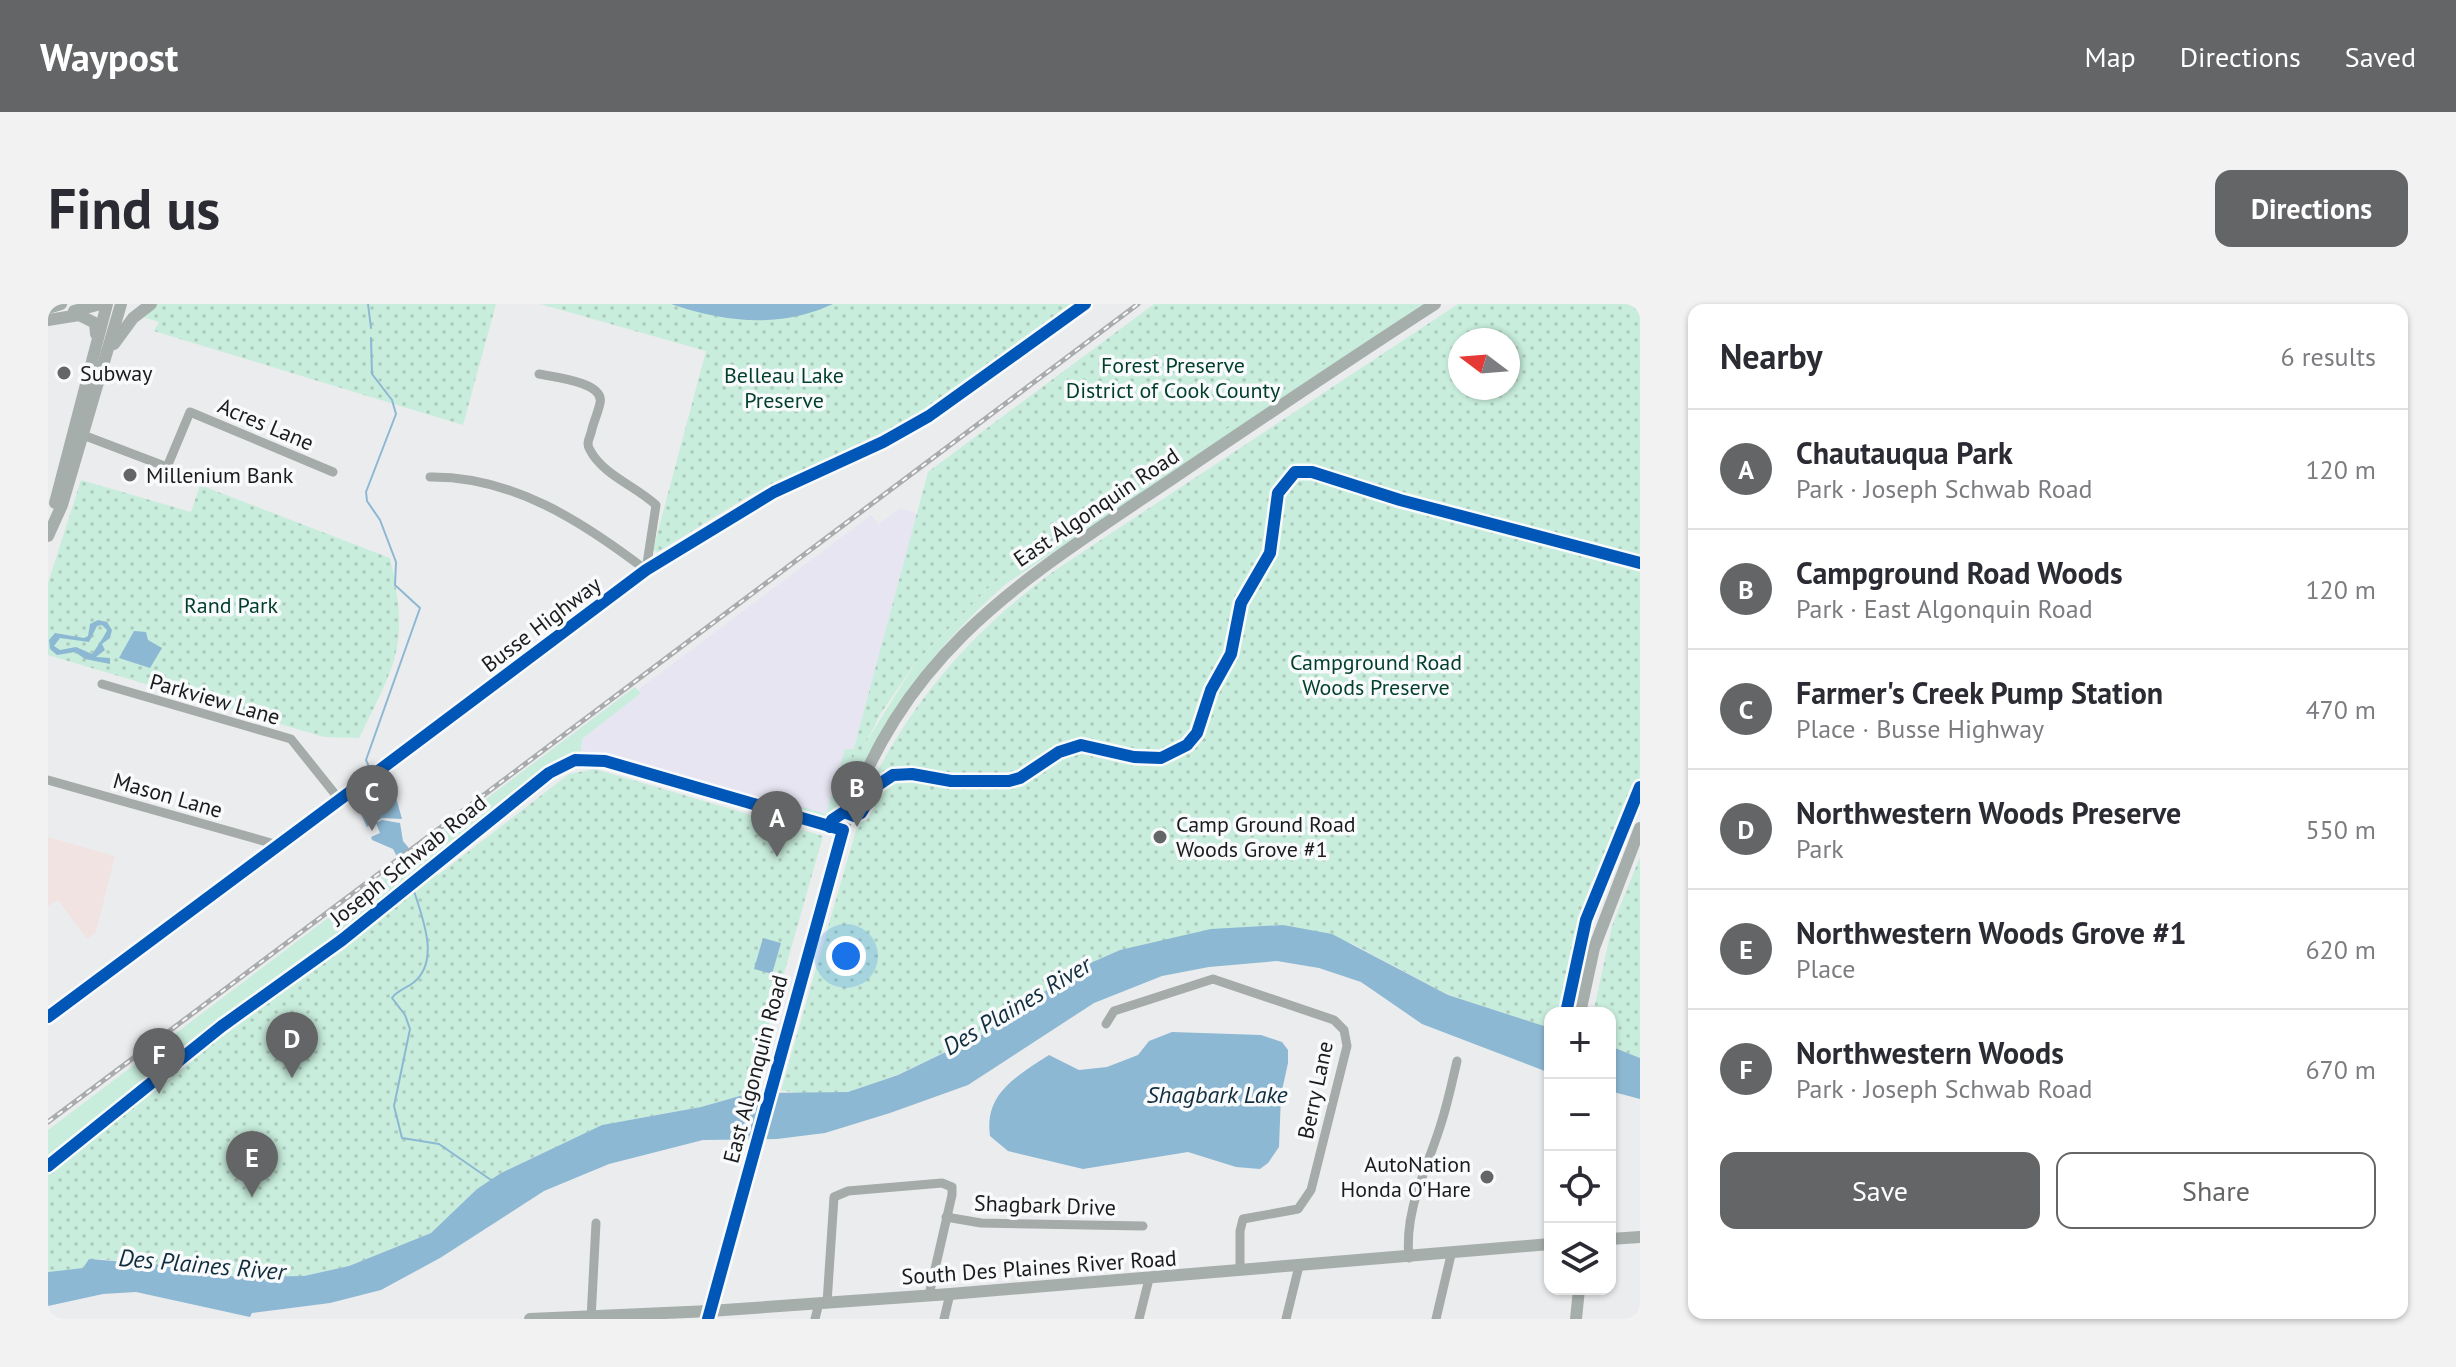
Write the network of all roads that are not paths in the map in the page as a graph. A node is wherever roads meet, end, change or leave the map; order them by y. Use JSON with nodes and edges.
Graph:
{"nodes":[{"id":1,"x":61,"y":304,"type":"edge"},
{"id":2,"x":101,"y":304,"type":"edge"},
{"id":3,"x":107,"y":304,"type":"edge"},
{"id":4,"x":121,"y":304,"type":"edge"},
{"id":5,"x":151,"y":304,"type":"edge"},
{"id":6,"x":1085,"y":304,"type":"edge"},
{"id":7,"x":1435,"y":304,"type":"edge"},
{"id":8,"x":48,"y":308,"type":"edge"},
{"id":9,"x":48,"y":319,"type":"edge"},
{"id":10,"x":97,"y":341,"type":"junction"},
{"id":11,"x":539,"y":374,"type":"dead end"},
{"id":12,"x":98,"y":384,"type":"junction"},
{"id":13,"x":83,"y":435,"type":"junction"},
{"id":14,"x":333,"y":472,"type":"dead end"},
{"id":15,"x":430,"y":477,"type":"dead end"},
{"id":16,"x":48,"y":536,"type":"edge"},
{"id":17,"x":646,"y":570,"type":"junction"},
{"id":18,"x":102,"y":684,"type":"dead end"},
{"id":19,"x":48,"y":780,"type":"edge"},
{"id":20,"x":339,"y":799,"type":"junction"},
{"id":21,"x":1640,"y":828,"type":"edge"},
{"id":22,"x":843,"y":830,"type":"junction"},
{"id":23,"x":278,"y":845,"type":"junction"},
{"id":24,"x":1581,"y":1007,"type":"edge"},
{"id":25,"x":48,"y":1017,"type":"edge"},
{"id":26,"x":1106,"y":1024,"type":"dead end"},
{"id":27,"x":1457,"y":1061,"type":"dead end"},
{"id":28,"x":48,"y":1166,"type":"edge"},
{"id":29,"x":946,"y":1217,"type":"junction"},
{"id":30,"x":596,"y":1223,"type":"dead end"},
{"id":31,"x":1143,"y":1226,"type":"dead end"},
{"id":32,"x":1640,"y":1237,"type":"edge"},
{"id":33,"x":1616,"y":1239,"type":"edge"},
{"id":34,"x":1544,"y":1245,"type":"edge"},
{"id":35,"x":1451,"y":1255,"type":"junction"},
{"id":36,"x":1409,"y":1258,"type":"junction"},
{"id":37,"x":1299,"y":1266,"type":"junction"},
{"id":38,"x":1240,"y":1271,"type":"junction"},
{"id":39,"x":1149,"y":1279,"type":"junction"},
{"id":40,"x":950,"y":1294,"type":"junction"},
{"id":41,"x":929,"y":1295,"type":"junction"},
{"id":42,"x":1578,"y":1295,"type":"edge"},
{"id":43,"x":823,"y":1303,"type":"junction"},
{"id":44,"x":709,"y":1315,"type":"edge"},
{"id":45,"x":591,"y":1317,"type":"edge"},
{"id":46,"x":530,"y":1319,"type":"edge"},
{"id":47,"x":815,"y":1319,"type":"edge"},
{"id":48,"x":944,"y":1319,"type":"edge"},
{"id":49,"x":1139,"y":1319,"type":"edge"},
{"id":50,"x":1286,"y":1319,"type":"edge"},
{"id":51,"x":1436,"y":1319,"type":"edge"},
{"id":52,"x":1576,"y":1319,"type":"edge"}],
"edges":[{"from":1,"to":8,"type":"main road"},
{"from":2,"to":9,"type":"main road"},
{"from":3,"to":10,"type":"main road"},
{"from":4,"to":12,"type":"main road"},
{"from":5,"to":12,"type":"main road"},
{"from":6,"to":17,"type":"main road","name":"Busse Highway"},
{"from":7,"to":22,"type":"main road","name":"East Algonquin Road"},
{"from":9,"to":10,"type":"main road"},
{"from":10,"to":16,"type":"main road"},
{"from":11,"to":17,"type":"street"},
{"from":12,"to":13,"type":"main road"},
{"from":13,"to":14,"type":"street","name":"Acres Lane"},
{"from":13,"to":16,"type":"main road"},
{"from":15,"to":17,"type":"street"},
{"from":17,"to":20,"type":"main road","name":"Busse Highway"},
{"from":18,"to":20,"type":"street","name":"Parkview Lane"},
{"from":19,"to":23,"type":"street","name":"Mason Lane"},
{"from":20,"to":23,"type":"main road","name":"Busse Highway"},
{"from":21,"to":24,"type":"main road"},
{"from":22,"to":28,"type":"street","name":"Joseph Schwab Road"},
{"from":22,"to":44,"type":"main road","name":"East Algonquin Road"},
{"from":23,"to":25,"type":"main road","name":"Busse Highway"},
{"from":26,"to":38,"type":"street","name":"Berry Lane"},
{"from":27,"to":36,"type":"street"},
{"from":29,"to":31,"type":"street","name":"Shagbark Drive"},
{"from":29,"to":41,"type":"street"},
{"from":29,"to":43,"type":"street"},
{"from":30,"to":45,"type":"street"},
{"from":32,"to":33,"type":"main road"},
{"from":34,"to":35,"type":"main road","name":"South Des Plaines River Road"},
{"from":35,"to":36,"type":"main road","name":"South Des Plaines River Road"},
{"from":35,"to":51,"type":"street"},
{"from":36,"to":37,"type":"main road","name":"South Des Plaines River Road"},
{"from":37,"to":38,"type":"main road","name":"South Des Plaines River Road"},
{"from":37,"to":50,"type":"street"},
{"from":38,"to":39,"type":"main road","name":"South Des Plaines River Road"},
{"from":39,"to":40,"type":"main road","name":"South Des Plaines River Road"},
{"from":39,"to":49,"type":"street"},
{"from":40,"to":41,"type":"main road","name":"South Des Plaines River Road"},
{"from":40,"to":48,"type":"street"},
{"from":41,"to":43,"type":"main road","name":"South Des Plaines River Road"},
{"from":42,"to":52,"type":"main road"},
{"from":43,"to":44,"type":"main road","name":"South Des Plaines River Road"},
{"from":43,"to":47,"type":"street"},
{"from":44,"to":45,"type":"main road","name":"South Des Plaines River Road"},
{"from":45,"to":46,"type":"main road","name":"South Des Plaines River Road"}]}
